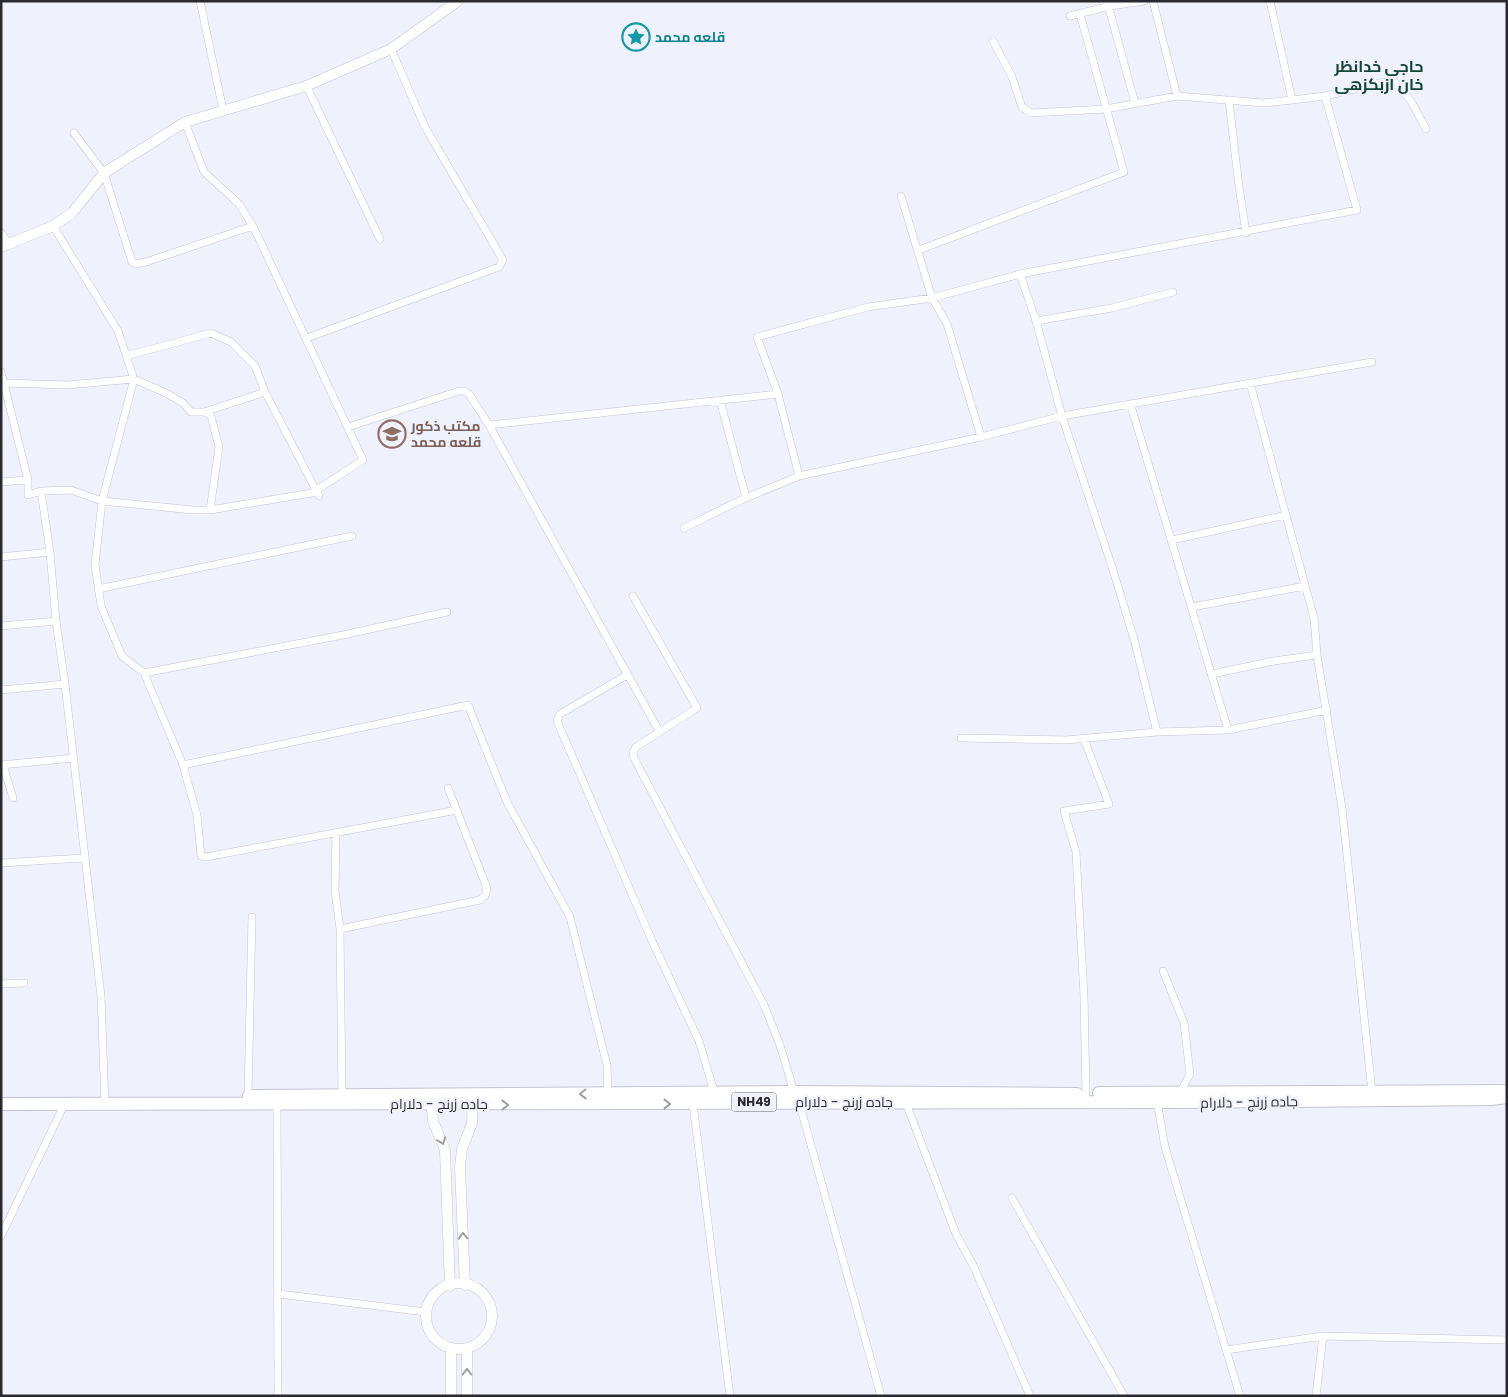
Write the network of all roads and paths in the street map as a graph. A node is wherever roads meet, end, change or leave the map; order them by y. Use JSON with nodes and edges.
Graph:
{"nodes":[{"id":1,"x":200,"y":1,"type":"edge"},
{"id":2,"x":458,"y":1,"type":"edge"},
{"id":3,"x":1144,"y":1,"type":"edge"},
{"id":4,"x":1153,"y":1,"type":"edge"},
{"id":5,"x":1270,"y":1,"type":"edge"},
{"id":6,"x":1108,"y":4,"type":"edge"},
{"id":7,"x":1080,"y":14,"type":"junction"},
{"id":8,"x":1070,"y":16,"type":"dead end"},
{"id":9,"x":993,"y":41,"type":"dead end"},
{"id":10,"x":391,"y":49,"type":"junction"},
{"id":11,"x":306,"y":85,"type":"junction"},
{"id":12,"x":1177,"y":96,"type":"junction"},
{"id":13,"x":1324,"y":96,"type":"junction"},
{"id":14,"x":1229,"y":100,"type":"junction"},
{"id":15,"x":1292,"y":100,"type":"junction"},
{"id":16,"x":1135,"y":103,"type":"junction"},
{"id":17,"x":1106,"y":109,"type":"junction"},
{"id":18,"x":223,"y":110,"type":"junction"},
{"id":19,"x":185,"y":122,"type":"junction"},
{"id":20,"x":1426,"y":129,"type":"dead end"},
{"id":21,"x":74,"y":133,"type":"dead end"},
{"id":22,"x":104,"y":173,"type":"junction"},
{"id":23,"x":901,"y":196,"type":"dead end"},
{"id":24,"x":52,"y":226,"type":"junction"},
{"id":25,"x":253,"y":226,"type":"junction"},
{"id":26,"x":1246,"y":232,"type":"junction"},
{"id":27,"x":1,"y":233,"type":"edge"},
{"id":28,"x":380,"y":239,"type":"dead end"},
{"id":29,"x":5,"y":245,"type":"edge"},
{"id":30,"x":919,"y":250,"type":"junction"},
{"id":31,"x":1020,"y":274,"type":"junction"},
{"id":32,"x":1173,"y":292,"type":"dead end"},
{"id":33,"x":932,"y":298,"type":"junction"},
{"id":34,"x":1036,"y":321,"type":"junction"},
{"id":35,"x":307,"y":338,"type":"junction"},
{"id":36,"x":126,"y":356,"type":"junction"},
{"id":37,"x":1372,"y":362,"type":"dead end"},
{"id":38,"x":1,"y":372,"type":"edge"},
{"id":39,"x":134,"y":379,"type":"junction"},
{"id":40,"x":4,"y":383,"type":"junction"},
{"id":41,"x":1250,"y":383,"type":"junction"},
{"id":42,"x":265,"y":392,"type":"junction"},
{"id":43,"x":778,"y":394,"type":"junction"},
{"id":44,"x":720,"y":400,"type":"junction"},
{"id":45,"x":1131,"y":406,"type":"junction"},
{"id":46,"x":204,"y":412,"type":"junction"},
{"id":47,"x":1062,"y":416,"type":"junction"},
{"id":48,"x":488,"y":425,"type":"junction"},
{"id":49,"x":348,"y":427,"type":"junction"},
{"id":50,"x":982,"y":437,"type":"junction"},
{"id":51,"x":799,"y":476,"type":"junction"},
{"id":52,"x":28,"y":480,"type":"junction"},
{"id":53,"x":1,"y":482,"type":"edge"},
{"id":54,"x":41,"y":491,"type":"junction"},
{"id":55,"x":318,"y":493,"type":"junction"},
{"id":56,"x":746,"y":498,"type":"junction"},
{"id":57,"x":102,"y":501,"type":"junction"},
{"id":58,"x":210,"y":510,"type":"junction"},
{"id":59,"x":1286,"y":515,"type":"junction"},
{"id":60,"x":684,"y":528,"type":"dead end"},
{"id":61,"x":352,"y":536,"type":"dead end"},
{"id":62,"x":1172,"y":540,"type":"junction"},
{"id":63,"x":50,"y":552,"type":"junction"},
{"id":64,"x":1,"y":557,"type":"edge"},
{"id":65,"x":1305,"y":586,"type":"junction"},
{"id":66,"x":98,"y":588,"type":"junction"},
{"id":67,"x":633,"y":596,"type":"dead end"},
{"id":68,"x":1192,"y":607,"type":"junction"},
{"id":69,"x":448,"y":612,"type":"dead end"},
{"id":70,"x":56,"y":621,"type":"junction"},
{"id":71,"x":1,"y":626,"type":"edge"},
{"id":72,"x":1317,"y":655,"type":"junction"},
{"id":73,"x":144,"y":673,"type":"junction"},
{"id":74,"x":1212,"y":674,"type":"junction"},
{"id":75,"x":626,"y":675,"type":"junction"},
{"id":76,"x":66,"y":684,"type":"junction"},
{"id":77,"x":1,"y":690,"type":"edge"},
{"id":78,"x":1327,"y":710,"type":"junction"},
{"id":79,"x":1228,"y":730,"type":"junction"},
{"id":80,"x":659,"y":731,"type":"junction"},
{"id":81,"x":1157,"y":732,"type":"junction"},
{"id":82,"x":961,"y":738,"type":"dead end"},
{"id":83,"x":1084,"y":739,"type":"junction"},
{"id":84,"x":74,"y":758,"type":"junction"},
{"id":85,"x":183,"y":764,"type":"junction"},
{"id":86,"x":2,"y":765,"type":"edge"},
{"id":87,"x":448,"y":788,"type":"dead end"},
{"id":88,"x":13,"y":798,"type":"dead end"},
{"id":89,"x":457,"y":810,"type":"junction"},
{"id":90,"x":336,"y":833,"type":"junction"},
{"id":91,"x":84,"y":858,"type":"junction"},
{"id":92,"x":1,"y":862,"type":"edge"},
{"id":93,"x":252,"y":917,"type":"dead end"},
{"id":94,"x":340,"y":930,"type":"junction"},
{"id":95,"x":1163,"y":971,"type":"dead end"},
{"id":96,"x":24,"y":983,"type":"dead end"},
{"id":97,"x":1,"y":984,"type":"edge"},
{"id":98,"x":1507,"y":1091,"type":"edge"},
{"id":99,"x":1372,"y":1092,"type":"junction"},
{"id":100,"x":608,"y":1093,"type":"junction"},
{"id":101,"x":1086,"y":1094,"type":"junction"},
{"id":102,"x":342,"y":1095,"type":"junction"},
{"id":103,"x":1,"y":1096,"type":"edge"},
{"id":104,"x":248,"y":1096,"type":"junction"},
{"id":105,"x":796,"y":1097,"type":"junction"},
{"id":106,"x":1507,"y":1097,"type":"edge"},
{"id":107,"x":716,"y":1098,"type":"junction"},
{"id":108,"x":1180,"y":1098,"type":"junction"},
{"id":109,"x":431,"y":1099,"type":"junction"},
{"id":110,"x":105,"y":1100,"type":"junction"},
{"id":111,"x":473,"y":1100,"type":"junction"},
{"id":112,"x":906,"y":1102,"type":"junction"},
{"id":113,"x":1157,"y":1102,"type":"junction"},
{"id":114,"x":1,"y":1104,"type":"edge"},
{"id":115,"x":693,"y":1104,"type":"junction"},
{"id":116,"x":64,"y":1105,"type":"junction"},
{"id":117,"x":277,"y":1105,"type":"junction"},
{"id":118,"x":1012,"y":1198,"type":"dead end"},
{"id":119,"x":1,"y":1236,"type":"edge"},
{"id":120,"x":465,"y":1285,"type":"junction"},
{"id":121,"x":450,"y":1286,"type":"junction"},
{"id":122,"x":280,"y":1294,"type":"junction"},
{"id":123,"x":426,"y":1312,"type":"junction"},
{"id":124,"x":1323,"y":1336,"type":"junction"},
{"id":125,"x":1507,"y":1340,"type":"edge"},
{"id":126,"x":451,"y":1348,"type":"junction"},
{"id":127,"x":467,"y":1348,"type":"junction"},
{"id":128,"x":1226,"y":1350,"type":"junction"},
{"id":129,"x":278,"y":1396,"type":"edge"},
{"id":130,"x":451,"y":1396,"type":"edge"},
{"id":131,"x":467,"y":1396,"type":"edge"},
{"id":132,"x":730,"y":1396,"type":"edge"},
{"id":133,"x":880,"y":1396,"type":"edge"},
{"id":134,"x":1030,"y":1396,"type":"edge"},
{"id":135,"x":1124,"y":1396,"type":"edge"},
{"id":136,"x":1240,"y":1396,"type":"edge"},
{"id":137,"x":1316,"y":1396,"type":"edge"}],
"edges":[{"from":1,"to":18,"type":"street"},
{"from":2,"to":10,"type":"street"},
{"from":3,"to":6,"type":"street"},
{"from":4,"to":12,"type":"street"},
{"from":5,"to":15,"type":"street"},
{"from":6,"to":7,"type":"street"},
{"from":6,"to":16,"type":"street"},
{"from":7,"to":8,"type":"street"},
{"from":7,"to":17,"type":"street"},
{"from":9,"to":17,"type":"street"},
{"from":10,"to":11,"type":"street"},
{"from":10,"to":35,"type":"street"},
{"from":11,"to":18,"type":"street"},
{"from":11,"to":28,"type":"street"},
{"from":12,"to":14,"type":"street"},
{"from":12,"to":16,"type":"street"},
{"from":13,"to":15,"type":"street"},
{"from":13,"to":20,"type":"street"},
{"from":13,"to":26,"type":"street"},
{"from":14,"to":15,"type":"street"},
{"from":14,"to":26,"type":"street"},
{"from":16,"to":17,"type":"street"},
{"from":17,"to":30,"type":"street"},
{"from":18,"to":19,"type":"street"},
{"from":19,"to":22,"type":"street"},
{"from":19,"to":25,"type":"street"},
{"from":21,"to":22,"type":"street"},
{"from":22,"to":24,"type":"street"},
{"from":22,"to":25,"type":"street"},
{"from":23,"to":30,"type":"street"},
{"from":24,"to":29,"type":"street"},
{"from":24,"to":36,"type":"street"},
{"from":25,"to":35,"type":"street"},
{"from":26,"to":31,"type":"street"},
{"from":27,"to":29,"type":"street"},
{"from":30,"to":33,"type":"street"},
{"from":31,"to":33,"type":"street"},
{"from":31,"to":34,"type":"street"},
{"from":32,"to":34,"type":"street"},
{"from":33,"to":43,"type":"street"},
{"from":33,"to":50,"type":"street"},
{"from":34,"to":47,"type":"street"},
{"from":35,"to":49,"type":"street"},
{"from":36,"to":39,"type":"street"},
{"from":36,"to":42,"type":"street"},
{"from":37,"to":41,"type":"street"},
{"from":38,"to":40,"type":"street"},
{"from":39,"to":40,"type":"street"},
{"from":39,"to":46,"type":"street"},
{"from":39,"to":57,"type":"street"},
{"from":40,"to":52,"type":"street"},
{"from":41,"to":45,"type":"street"},
{"from":41,"to":59,"type":"street"},
{"from":42,"to":46,"type":"street"},
{"from":42,"to":55,"type":"street"},
{"from":43,"to":44,"type":"street"},
{"from":43,"to":51,"type":"street"},
{"from":44,"to":48,"type":"street"},
{"from":44,"to":56,"type":"street"},
{"from":45,"to":47,"type":"street"},
{"from":45,"to":62,"type":"street"},
{"from":46,"to":58,"type":"street"},
{"from":47,"to":50,"type":"street"},
{"from":47,"to":81,"type":"street"},
{"from":48,"to":49,"type":"street"},
{"from":48,"to":75,"type":"street"},
{"from":49,"to":55,"type":"street"},
{"from":50,"to":51,"type":"street"},
{"from":51,"to":56,"type":"street"},
{"from":52,"to":53,"type":"street"},
{"from":52,"to":54,"type":"street"},
{"from":54,"to":57,"type":"street"},
{"from":54,"to":63,"type":"street"},
{"from":55,"to":58,"type":"street"},
{"from":56,"to":60,"type":"street"},
{"from":57,"to":58,"type":"street"},
{"from":57,"to":66,"type":"street"},
{"from":59,"to":62,"type":"street"},
{"from":59,"to":65,"type":"street"},
{"from":61,"to":66,"type":"street"},
{"from":62,"to":68,"type":"street"},
{"from":63,"to":64,"type":"street"},
{"from":63,"to":70,"type":"street"},
{"from":65,"to":68,"type":"street"},
{"from":65,"to":72,"type":"street"},
{"from":66,"to":73,"type":"street"},
{"from":67,"to":80,"type":"street"},
{"from":68,"to":74,"type":"street"},
{"from":69,"to":73,"type":"street"},
{"from":70,"to":71,"type":"street"},
{"from":70,"to":76,"type":"street"},
{"from":72,"to":74,"type":"street"},
{"from":72,"to":78,"type":"street"},
{"from":73,"to":85,"type":"street"},
{"from":74,"to":79,"type":"street"},
{"from":75,"to":80,"type":"street"},
{"from":75,"to":107,"type":"street"},
{"from":76,"to":77,"type":"street"},
{"from":76,"to":84,"type":"street"},
{"from":78,"to":79,"type":"street"},
{"from":78,"to":99,"type":"street"},
{"from":79,"to":81,"type":"street"},
{"from":80,"to":105,"type":"street"},
{"from":81,"to":83,"type":"street"},
{"from":82,"to":83,"type":"street"},
{"from":83,"to":101,"type":"street"},
{"from":84,"to":86,"type":"street"},
{"from":84,"to":91,"type":"street"},
{"from":85,"to":90,"type":"street"},
{"from":85,"to":100,"type":"street"},
{"from":86,"to":88,"type":"street"},
{"from":87,"to":89,"type":"street"},
{"from":89,"to":90,"type":"street"},
{"from":89,"to":94,"type":"street"},
{"from":90,"to":94,"type":"street"},
{"from":91,"to":92,"type":"street"},
{"from":91,"to":110,"type":"street"},
{"from":93,"to":104,"type":"street"},
{"from":94,"to":102,"type":"street"},
{"from":95,"to":108,"type":"street"},
{"from":96,"to":97,"type":"street"},
{"from":98,"to":99,"type":"highway","name":"جاده زرنج - دلارام","number":"NH49"},
{"from":99,"to":108,"type":"highway","name":"جاده زرنج - دلارام","number":"NH49"},
{"from":100,"to":107,"type":"highway","name":"جاده زرنج - دلارام","number":"NH49"},
{"from":100,"to":111,"type":"highway","name":"جاده زرنج - دلارام","number":"NH49","one_way":true},
{"from":101,"to":105,"type":"highway","name":"جاده زرنج - دلارام","number":"NH49"},
{"from":101,"to":108,"type":"highway","name":"جاده زرنج - دلارام","number":"NH49"},
{"from":102,"to":104,"type":"highway","name":"جاده زرنج - دلارام","number":"NH49"},
{"from":102,"to":109,"type":"highway","name":"جاده زرنج - دلارام","number":"NH49"},
{"from":103,"to":110,"type":"highway","name":"جاده زرنج - دلارام","number":"NH49"},
{"from":104,"to":110,"type":"highway","name":"جاده زرنج - دلارام","number":"NH49"},
{"from":105,"to":107,"type":"highway","name":"جاده زرنج - دلارام","number":"NH49"},
{"from":105,"to":112,"type":"highway","name":"جاده زرنج - دلارام","number":"NH49"},
{"from":105,"to":133,"type":"street"},
{"from":106,"to":108,"type":"highway","name":"جاده زرنج - دلارام","number":"NH49"},
{"from":107,"to":115,"type":"highway","name":"جاده زرنج - دلارام","number":"NH49"},
{"from":108,"to":113,"type":"highway","name":"جاده زرنج - دلارام","number":"NH49"},
{"from":109,"to":111,"type":"highway","name":"جاده زرنج - دلارام","number":"NH49"},
{"from":109,"to":117,"type":"highway","name":"جاده زرنج - دلارام","number":"NH49"},
{"from":109,"to":121,"type":"street","one_way":true},
{"from":110,"to":116,"type":"highway","name":"جاده زرنج - دلارام","number":"NH49"},
{"from":110,"to":117,"type":"highway","name":"جاده زرنج - دلارام","number":"NH49"},
{"from":111,"to":115,"type":"highway","name":"جاده زرنج - دلارام","number":"NH49","one_way":true},
{"from":120,"to":111,"type":"street","one_way":true},
{"from":112,"to":113,"type":"highway","name":"جاده زرنج - دلارام","number":"NH49"},
{"from":112,"to":134,"type":"street"},
{"from":113,"to":128,"type":"street"},
{"from":114,"to":116,"type":"highway","name":"جاده زرنج - دلارام","number":"NH49"},
{"from":115,"to":132,"type":"street"},
{"from":116,"to":119,"type":"street"},
{"from":117,"to":122,"type":"street"},
{"from":118,"to":135,"type":"street"},
{"from":120,"to":121,"type":"street"},
{"from":120,"to":127,"type":"street"},
{"from":121,"to":123,"type":"street"},
{"from":122,"to":123,"type":"street"},
{"from":122,"to":129,"type":"street"},
{"from":123,"to":126,"type":"street"},
{"from":124,"to":125,"type":"street"},
{"from":124,"to":128,"type":"street"},
{"from":124,"to":137,"type":"street"},
{"from":126,"to":127,"type":"street"},
{"from":126,"to":130,"type":"street"},
{"from":131,"to":127,"type":"street","one_way":true},
{"from":128,"to":136,"type":"street"}]}
